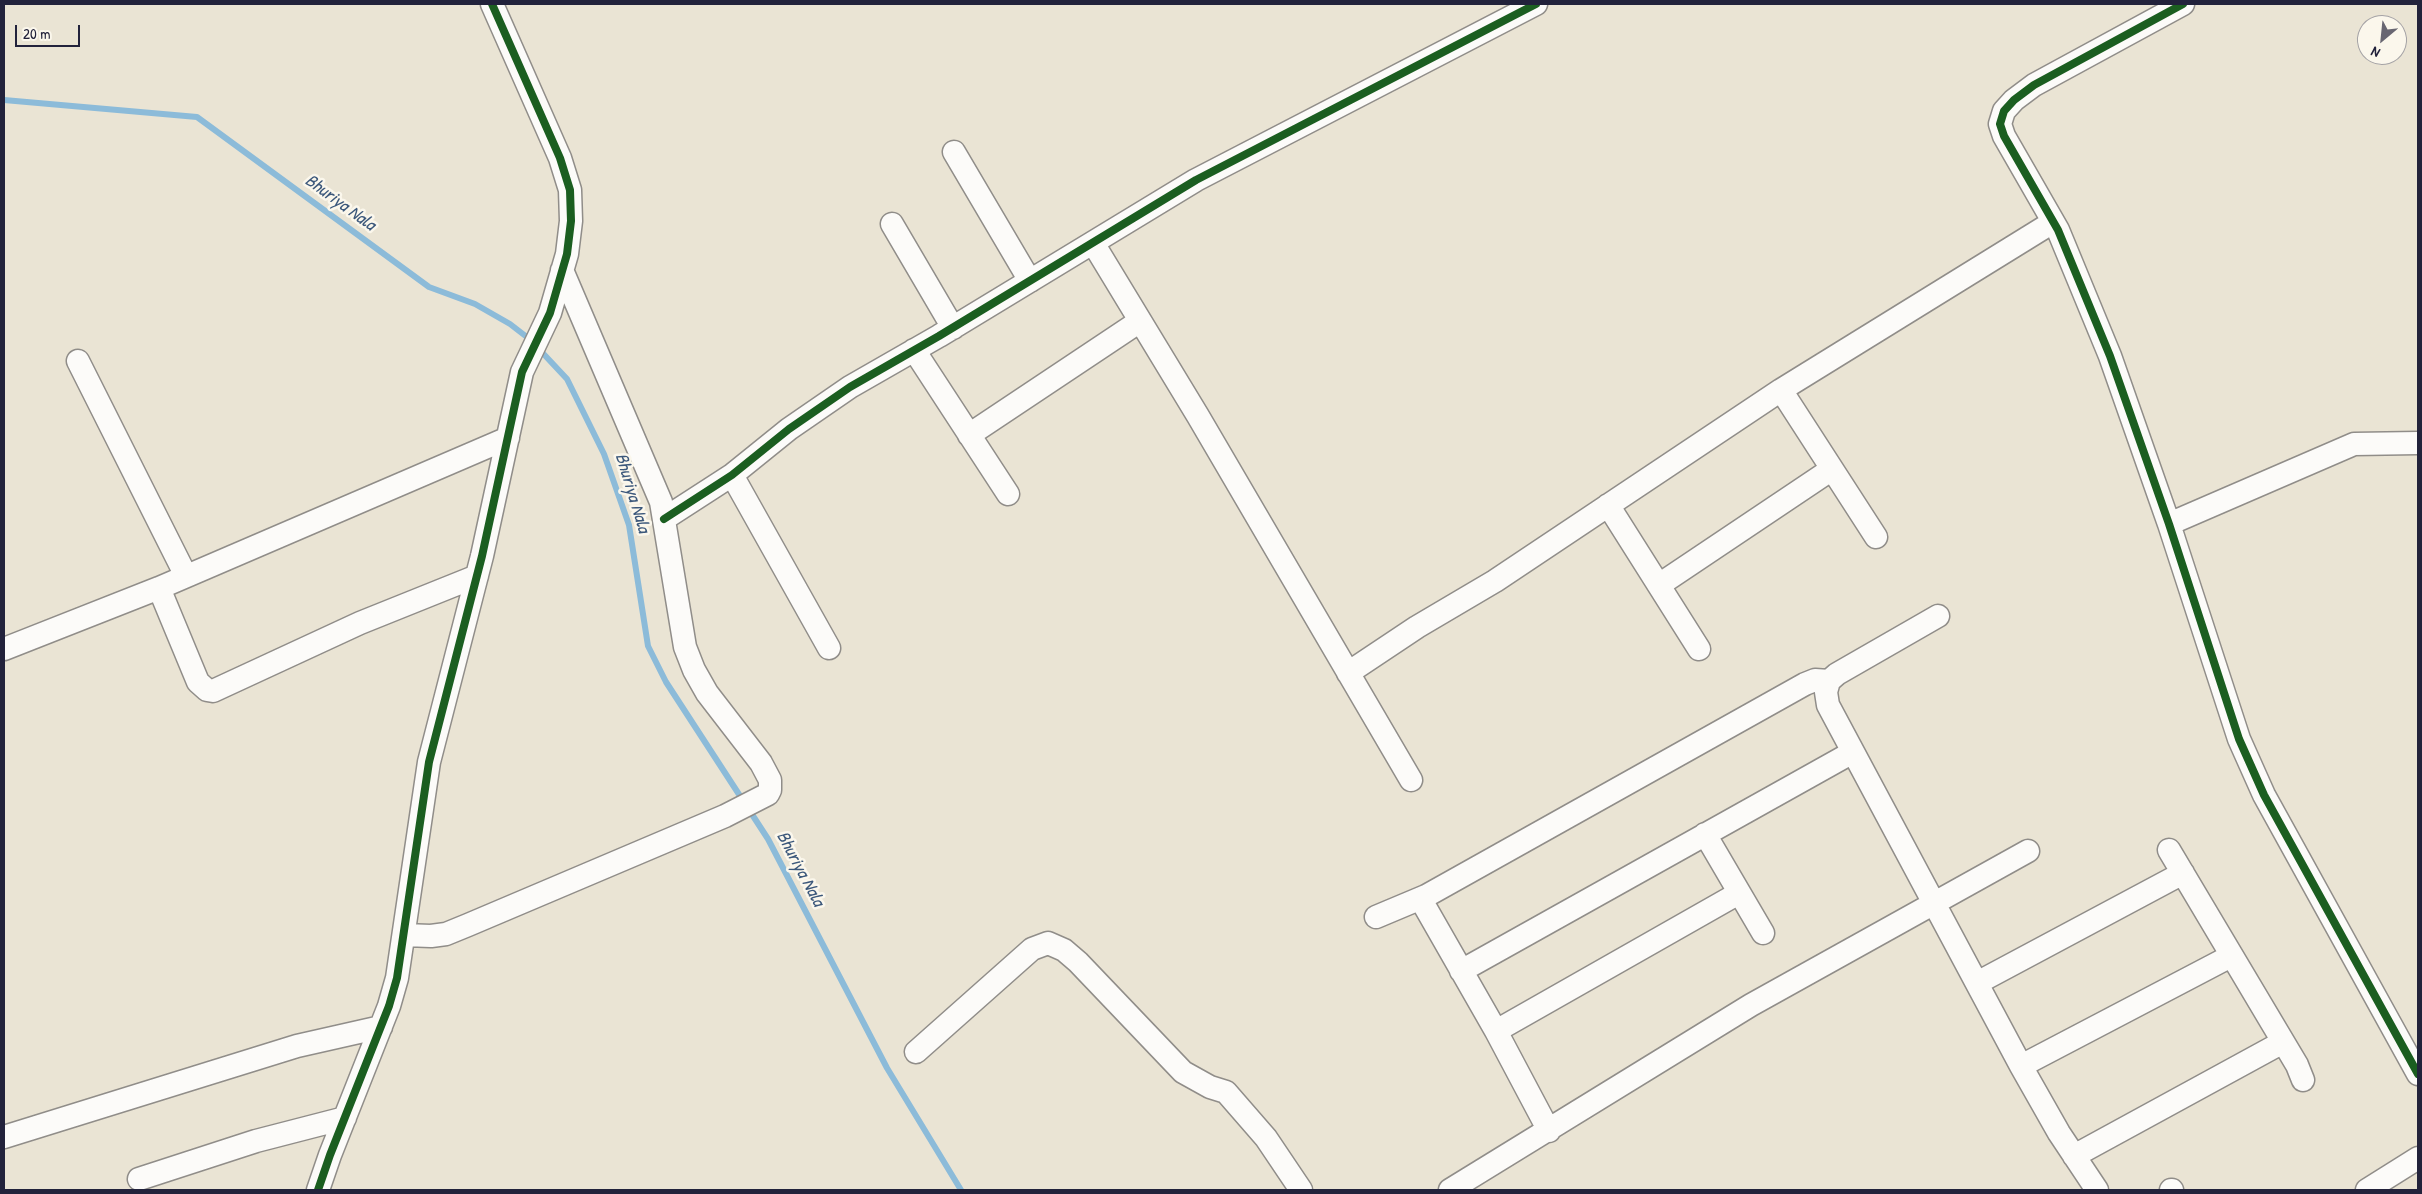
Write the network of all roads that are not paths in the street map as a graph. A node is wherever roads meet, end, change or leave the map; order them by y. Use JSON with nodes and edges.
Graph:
{"nodes":[{"id":1,"x":492,"y":4,"type":"edge"},
{"id":2,"x":1536,"y":4,"type":"edge"},
{"id":3,"x":2183,"y":4,"type":"edge"},
{"id":4,"x":954,"y":152,"type":"dead end"},
{"id":5,"x":2053,"y":222,"type":"junction"},
{"id":6,"x":892,"y":224,"type":"dead end"},
{"id":7,"x":1093,"y":243,"type":"junction"},
{"id":8,"x":562,"y":270,"type":"junction"},
{"id":9,"x":1030,"y":281,"type":"junction"},
{"id":10,"x":1140,"y":321,"type":"junction"},
{"id":11,"x":953,"y":328,"type":"junction"},
{"id":12,"x":914,"y":350,"type":"junction"},
{"id":13,"x":78,"y":361,"type":"dead end"},
{"id":14,"x":1781,"y":390,"type":"junction"},
{"id":15,"x":969,"y":435,"type":"junction"},
{"id":16,"x":508,"y":438,"type":"junction"},
{"id":17,"x":2418,"y":443,"type":"edge"},
{"id":18,"x":1832,"y":469,"type":"junction"},
{"id":19,"x":732,"y":475,"type":"junction"},
{"id":20,"x":1008,"y":494,"type":"dead end"},
{"id":21,"x":1608,"y":505,"type":"junction"},
{"id":22,"x":664,"y":519,"type":"junction"},
{"id":23,"x":2169,"y":524,"type":"junction"},
{"id":24,"x":1876,"y":537,"type":"dead end"},
{"id":25,"x":186,"y":576,"type":"junction"},
{"id":26,"x":477,"y":576,"type":"junction"},
{"id":27,"x":1659,"y":585,"type":"junction"},
{"id":28,"x":159,"y":588,"type":"junction"},
{"id":29,"x":1938,"y":616,"type":"dead end"},
{"id":30,"x":830,"y":648,"type":"dead end"},
{"id":31,"x":4,"y":649,"type":"edge"},
{"id":32,"x":1699,"y":649,"type":"dead end"},
{"id":33,"x":1348,"y":673,"type":"junction"},
{"id":34,"x":1830,"y":681,"type":"junction"},
{"id":35,"x":1853,"y":752,"type":"junction"},
{"id":36,"x":1411,"y":780,"type":"dead end"},
{"id":37,"x":1705,"y":834,"type":"junction"},
{"id":38,"x":2028,"y":850,"type":"dead end"},
{"id":39,"x":2169,"y":850,"type":"dead end"},
{"id":40,"x":2183,"y":873,"type":"junction"},
{"id":41,"x":1739,"y":893,"type":"junction"},
{"id":42,"x":1426,"y":896,"type":"junction"},
{"id":43,"x":1933,"y":903,"type":"junction"},
{"id":44,"x":1376,"y":917,"type":"dead end"},
{"id":45,"x":1763,"y":933,"type":"dead end"},
{"id":46,"x":404,"y":935,"type":"junction"},
{"id":47,"x":2232,"y":956,"type":"junction"},
{"id":48,"x":1461,"y":972,"type":"junction"},
{"id":49,"x":1976,"y":983,"type":"junction"},
{"id":50,"x":381,"y":1027,"type":"junction"},
{"id":51,"x":1496,"y":1031,"type":"junction"},
{"id":52,"x":2283,"y":1042,"type":"junction"},
{"id":53,"x":916,"y":1052,"type":"dead end"},
{"id":54,"x":2021,"y":1066,"type":"junction"},
{"id":55,"x":2418,"y":1074,"type":"edge"},
{"id":56,"x":2303,"y":1080,"type":"dead end"},
{"id":57,"x":345,"y":1118,"type":"junction"},
{"id":58,"x":1549,"y":1130,"type":"junction"},
{"id":59,"x":4,"y":1137,"type":"edge"},
{"id":60,"x":2074,"y":1156,"type":"junction"},
{"id":61,"x":2418,"y":1158,"type":"edge"},
{"id":62,"x":139,"y":1179,"type":"dead end"},
{"id":63,"x":318,"y":1190,"type":"edge"},
{"id":64,"x":1301,"y":1190,"type":"edge"},
{"id":65,"x":1450,"y":1190,"type":"edge"},
{"id":66,"x":2097,"y":1190,"type":"edge"},
{"id":67,"x":2367,"y":1190,"type":"edge"}],
"edges":[{"from":1,"to":8,"type":"street"},
{"from":2,"to":7,"type":"street"},
{"from":3,"to":5,"type":"street"},
{"from":4,"to":9,"type":"street"},
{"from":5,"to":14,"type":"street"},
{"from":5,"to":23,"type":"street"},
{"from":6,"to":11,"type":"street"},
{"from":7,"to":9,"type":"street"},
{"from":7,"to":10,"type":"street"},
{"from":8,"to":16,"type":"street"},
{"from":8,"to":22,"type":"street"},
{"from":9,"to":11,"type":"street"},
{"from":10,"to":15,"type":"street"},
{"from":10,"to":33,"type":"street"},
{"from":11,"to":12,"type":"street"},
{"from":12,"to":15,"type":"street"},
{"from":12,"to":19,"type":"street"},
{"from":13,"to":25,"type":"street"},
{"from":14,"to":18,"type":"street"},
{"from":14,"to":21,"type":"street"},
{"from":15,"to":20,"type":"street"},
{"from":16,"to":25,"type":"street"},
{"from":16,"to":26,"type":"street"},
{"from":17,"to":23,"type":"street"},
{"from":18,"to":24,"type":"street"},
{"from":18,"to":27,"type":"street"},
{"from":19,"to":22,"type":"street"},
{"from":19,"to":30,"type":"street"},
{"from":21,"to":27,"type":"street"},
{"from":21,"to":33,"type":"street"},
{"from":22,"to":46,"type":"street"},
{"from":23,"to":55,"type":"street"},
{"from":25,"to":28,"type":"street"},
{"from":26,"to":28,"type":"street"},
{"from":26,"to":46,"type":"street"},
{"from":27,"to":32,"type":"street"},
{"from":28,"to":31,"type":"street"},
{"from":29,"to":34,"type":"street"},
{"from":33,"to":36,"type":"street"},
{"from":34,"to":35,"type":"street"},
{"from":34,"to":42,"type":"street"},
{"from":35,"to":37,"type":"street"},
{"from":35,"to":43,"type":"street"},
{"from":37,"to":41,"type":"street"},
{"from":37,"to":48,"type":"street"},
{"from":38,"to":43,"type":"street"},
{"from":39,"to":40,"type":"street"},
{"from":40,"to":47,"type":"street"},
{"from":40,"to":49,"type":"street"},
{"from":41,"to":45,"type":"street"},
{"from":41,"to":51,"type":"street"},
{"from":42,"to":44,"type":"street"},
{"from":42,"to":48,"type":"street"},
{"from":43,"to":49,"type":"street"},
{"from":43,"to":58,"type":"street"},
{"from":46,"to":50,"type":"street"},
{"from":47,"to":52,"type":"street"},
{"from":47,"to":54,"type":"street"},
{"from":48,"to":51,"type":"street"},
{"from":49,"to":54,"type":"street"},
{"from":50,"to":57,"type":"street"},
{"from":50,"to":59,"type":"street"},
{"from":51,"to":58,"type":"street"},
{"from":52,"to":56,"type":"street"},
{"from":52,"to":60,"type":"street"},
{"from":53,"to":64,"type":"street"},
{"from":54,"to":60,"type":"street"},
{"from":57,"to":62,"type":"street"},
{"from":57,"to":63,"type":"street"},
{"from":58,"to":65,"type":"street"},
{"from":60,"to":66,"type":"street"},
{"from":61,"to":67,"type":"street"}]}
